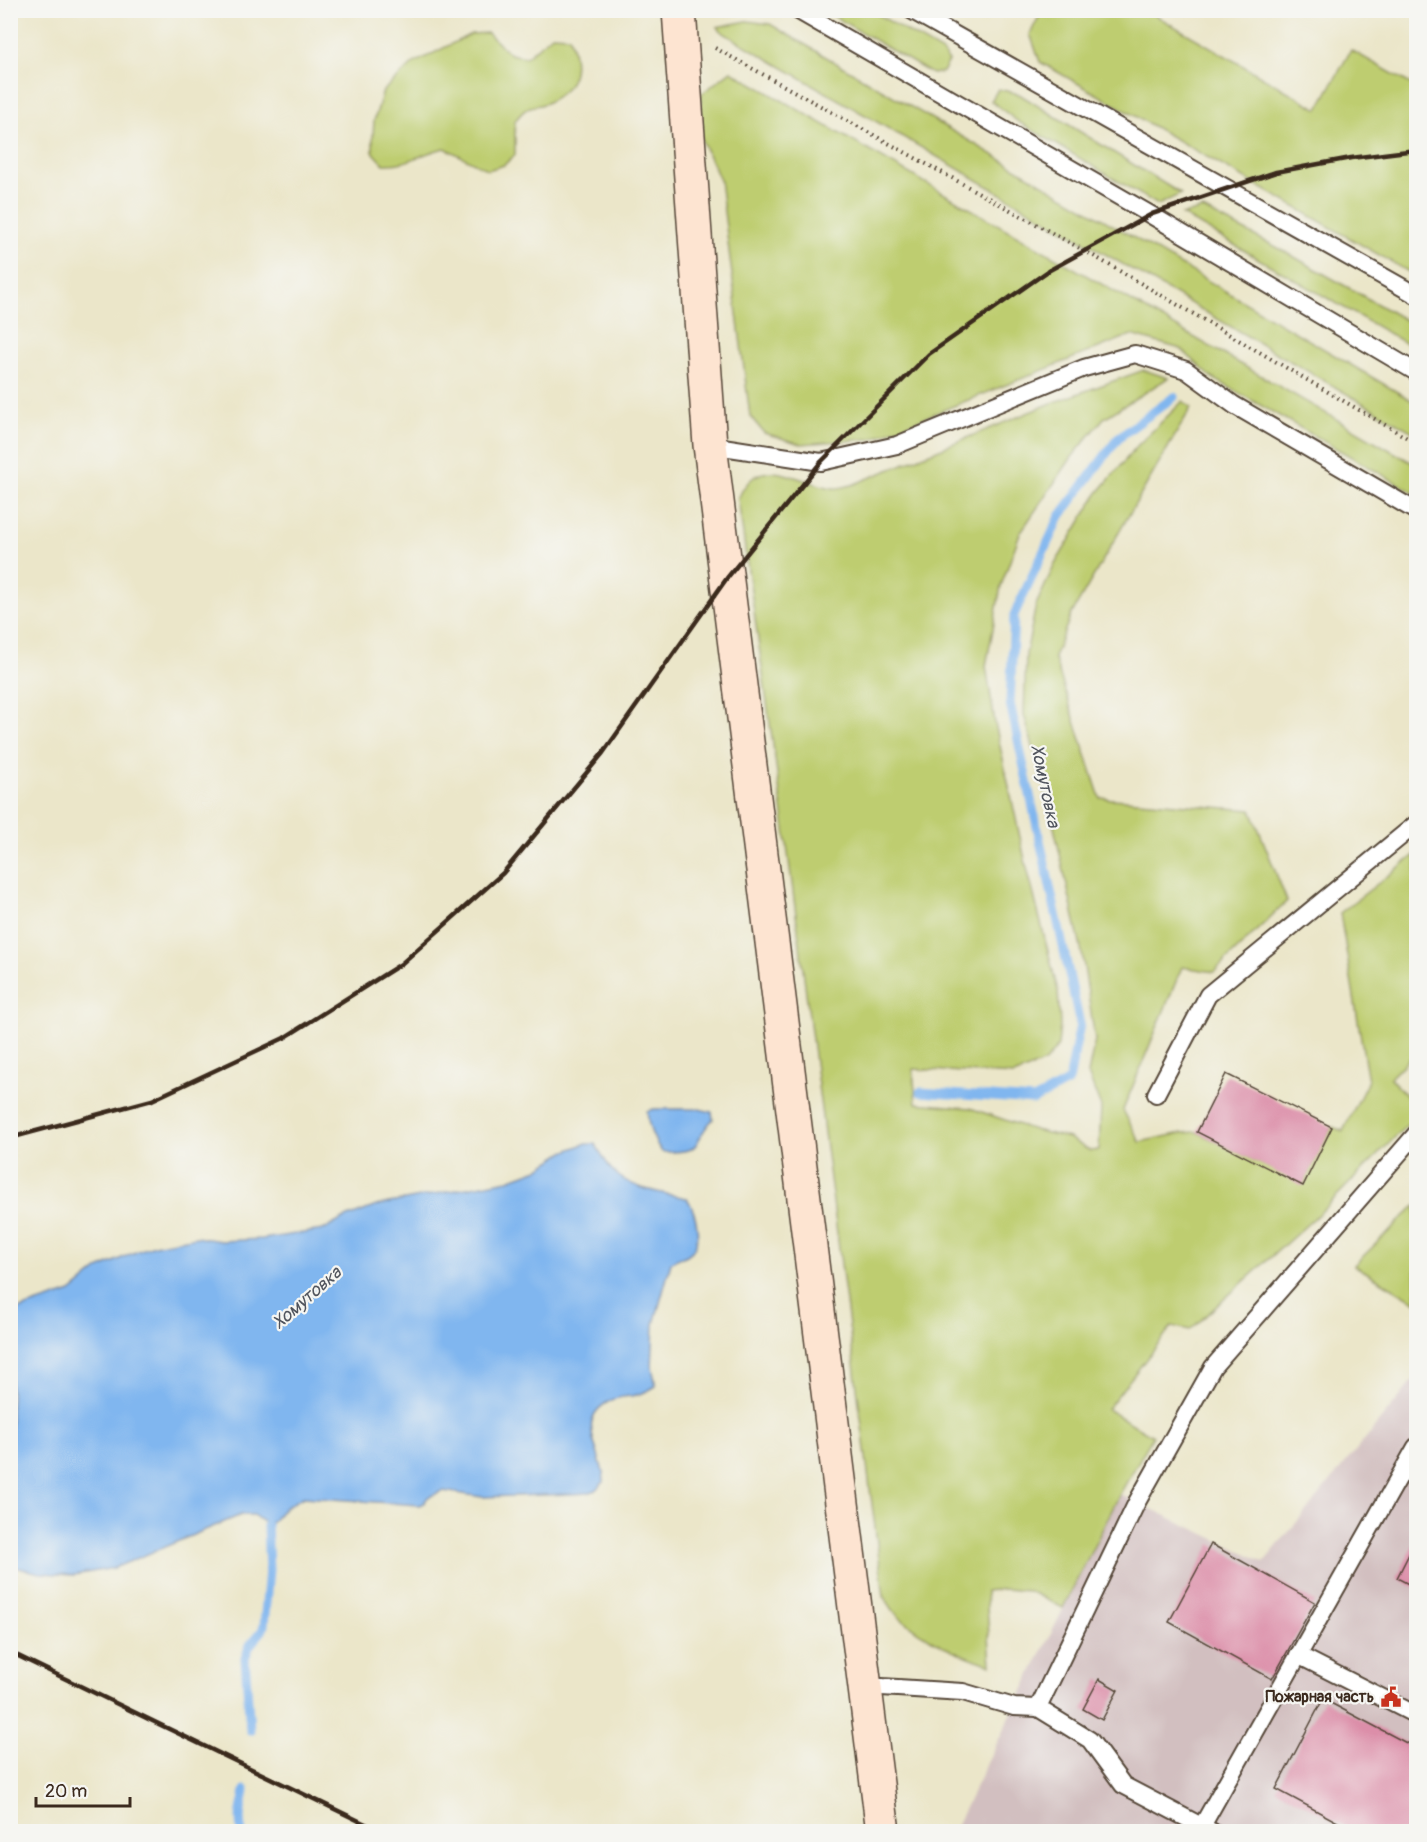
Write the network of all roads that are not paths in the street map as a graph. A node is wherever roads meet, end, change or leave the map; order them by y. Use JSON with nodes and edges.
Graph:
{"nodes":[{"id":1,"x":797,"y":10,"type":"edge"},
{"id":2,"x":911,"y":10,"type":"edge"},
{"id":3,"x":680,"y":18,"type":"edge"},
{"id":4,"x":1416,"y":295,"type":"edge"},
{"id":5,"x":1416,"y":372,"type":"edge"},
{"id":6,"x":710,"y":445,"type":"junction"},
{"id":7,"x":1416,"y":511,"type":"edge"},
{"id":8,"x":1416,"y":824,"type":"edge"},
{"id":9,"x":1155,"y":1094,"type":"dead end"},
{"id":10,"x":1416,"y":1134,"type":"edge"},
{"id":11,"x":1416,"y":1447,"type":"edge"},
{"id":12,"x":1298,"y":1654,"type":"junction"},
{"id":13,"x":865,"y":1686,"type":"junction"},
{"id":14,"x":1038,"y":1708,"type":"junction"},
{"id":15,"x":1416,"y":1715,"type":"edge"},
{"id":16,"x":1208,"y":1829,"type":"edge"},
{"id":17,"x":883,"y":1832,"type":"edge"}],
"edges":[{"from":1,"to":5,"type":"lane"},
{"from":2,"to":4,"type":"lane"},
{"from":3,"to":6,"type":"street"},
{"from":6,"to":7,"type":"lane"},
{"from":6,"to":13,"type":"street"},
{"from":8,"to":9,"type":"lane"},
{"from":10,"to":14,"type":"lane"},
{"from":11,"to":12,"type":"lane"},
{"from":12,"to":15,"type":"lane"},
{"from":12,"to":16,"type":"lane"},
{"from":13,"to":14,"type":"lane"},
{"from":13,"to":17,"type":"street"},
{"from":14,"to":16,"type":"lane"}]}
